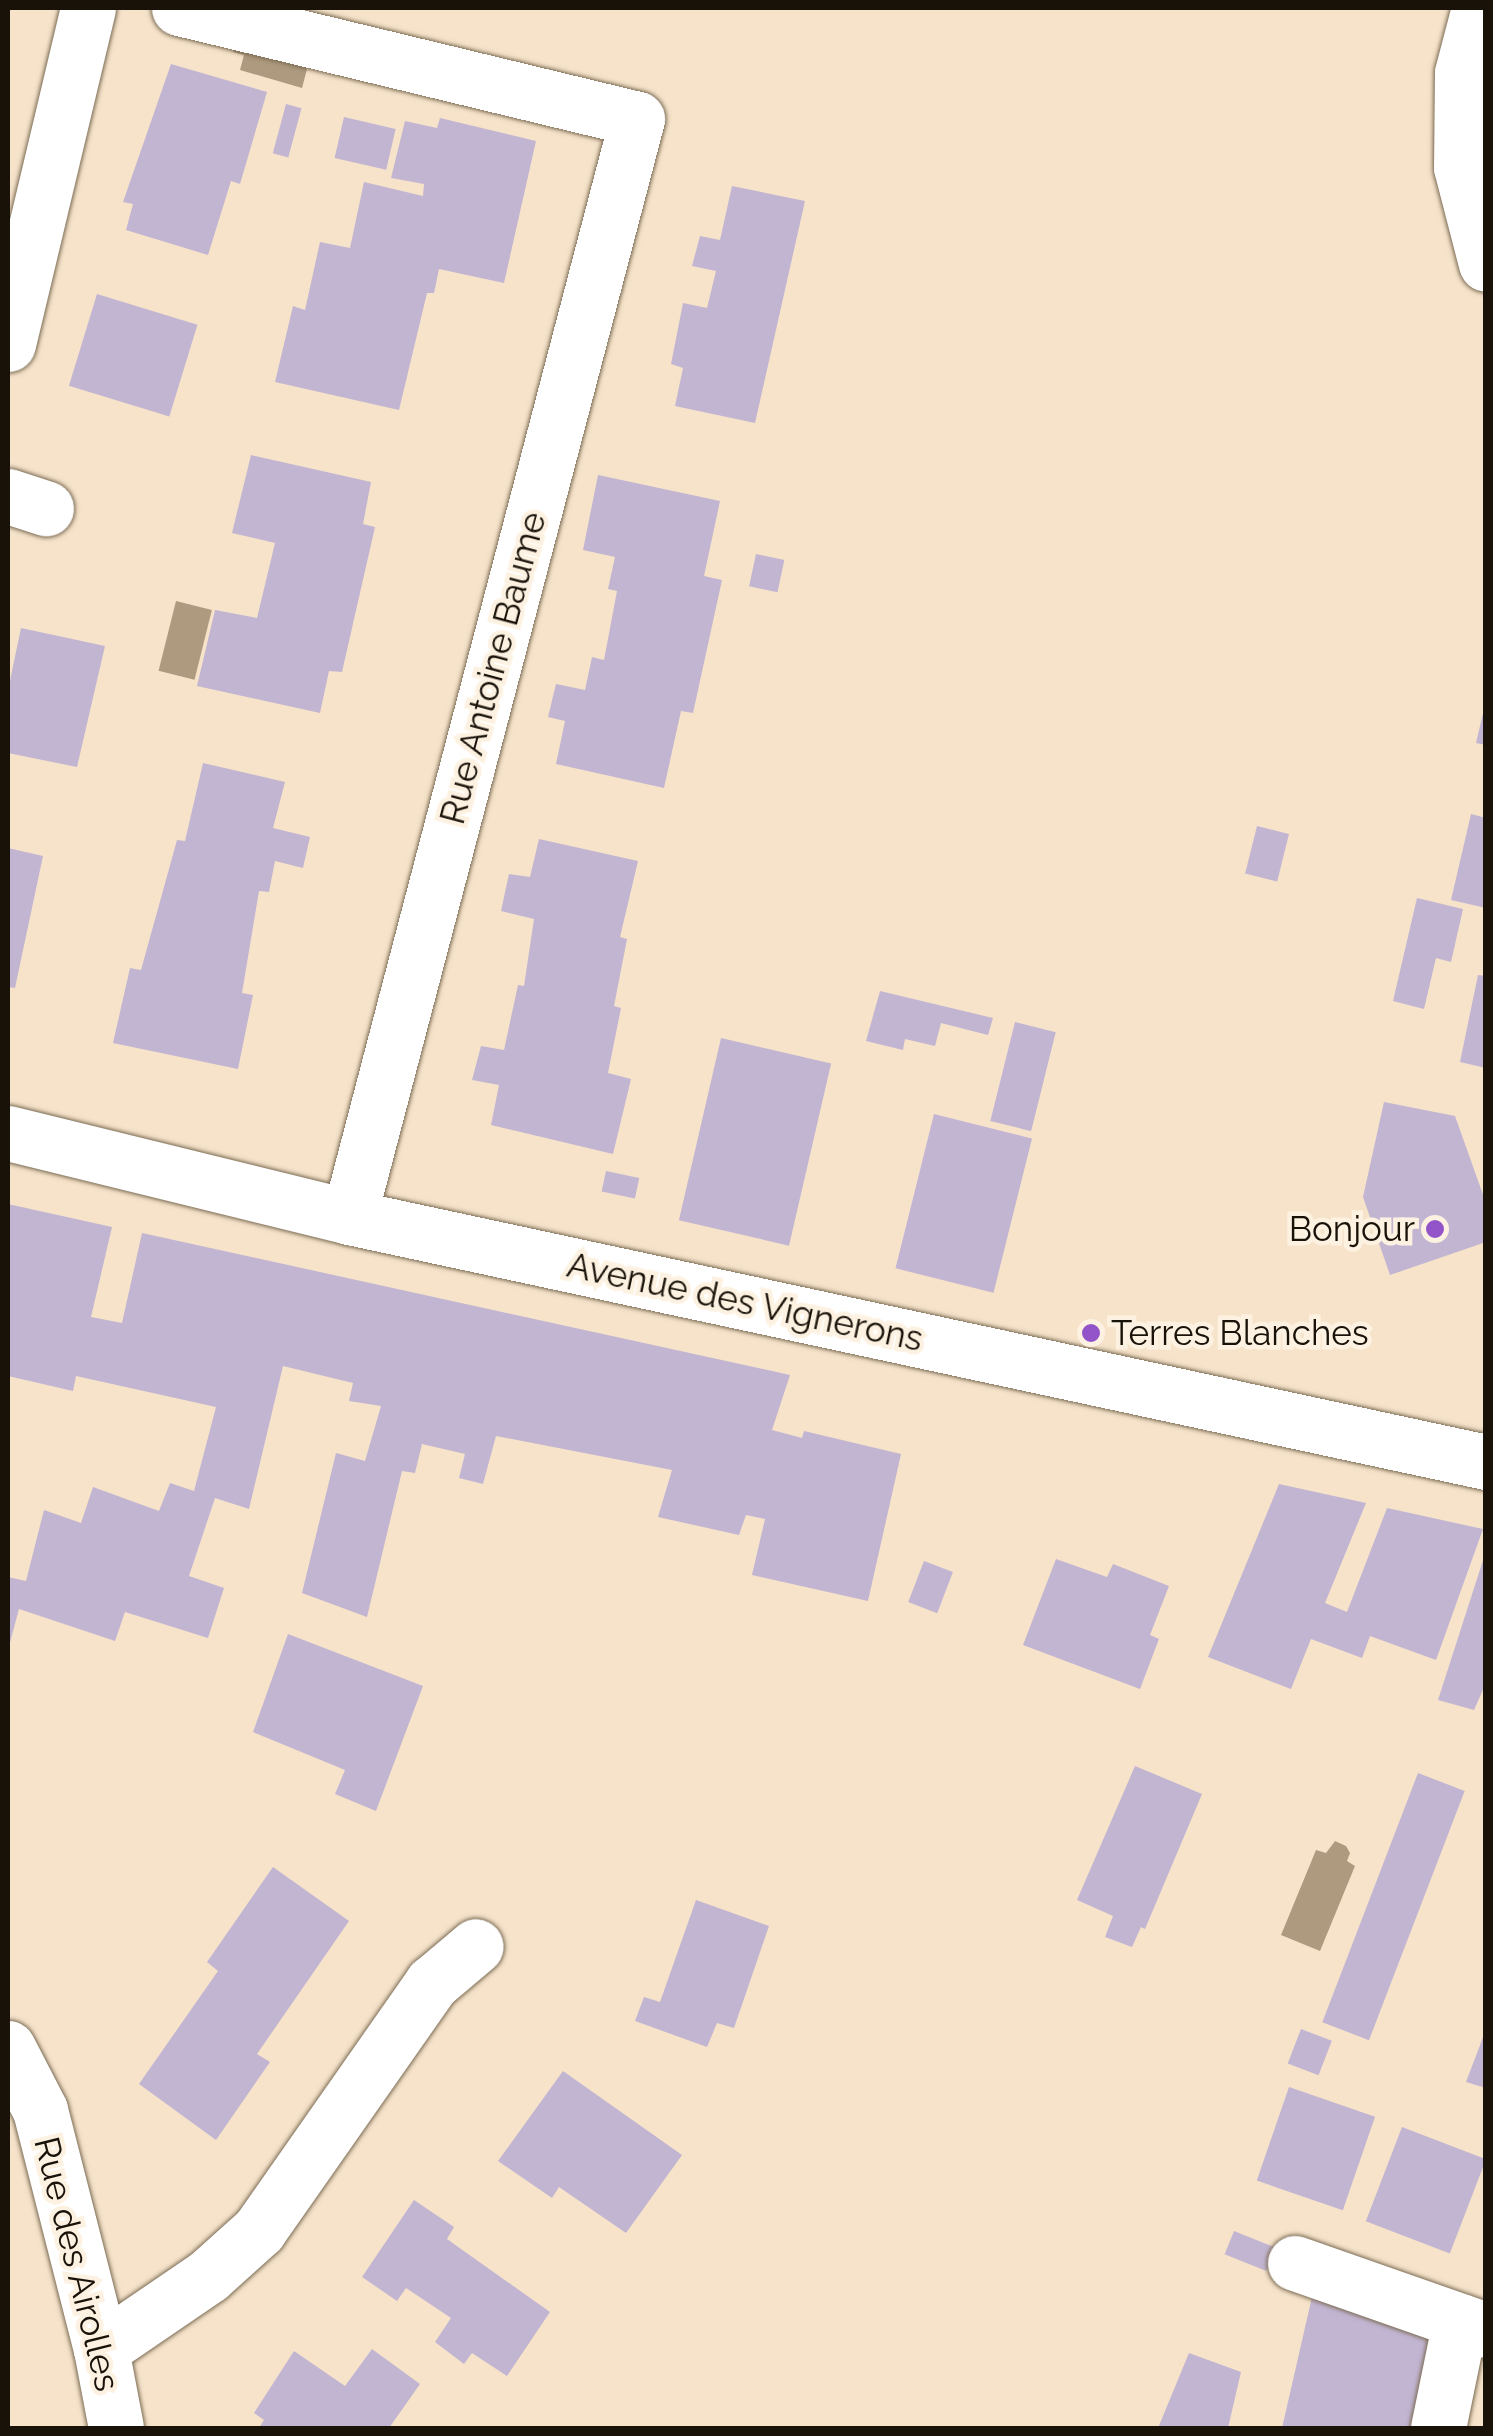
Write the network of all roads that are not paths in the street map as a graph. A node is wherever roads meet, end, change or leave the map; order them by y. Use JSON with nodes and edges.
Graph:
{"nodes":[{"id":1,"x":88,"y":8,"type":"edge"},
{"id":2,"x":178,"y":8,"type":"edge"},
{"id":3,"x":1479,"y":8,"type":"edge"},
{"id":4,"x":1482,"y":246,"type":"edge"},
{"id":5,"x":8,"y":344,"type":"edge"},
{"id":6,"x":8,"y":1133,"type":"edge"},
{"id":7,"x":349,"y":1217,"type":"junction"},
{"id":8,"x":1486,"y":1462,"type":"edge"},
{"id":9,"x":476,"y":1946,"type":"dead end"},
{"id":10,"x":8,"y":2048,"type":"edge"},
{"id":11,"x":1294,"y":2262,"type":"dead end"},
{"id":12,"x":1473,"y":2326,"type":"edge"},
{"id":13,"x":101,"y":2348,"type":"junction"},
{"id":14,"x":116,"y":2428,"type":"edge"},
{"id":15,"x":1438,"y":2428,"type":"edge"}],
"edges":[{"from":1,"to":5,"type":"street"},
{"from":2,"to":7,"type":"street","name":"Rue Antoine Baume"},
{"from":3,"to":4,"type":"street"},
{"from":6,"to":7,"type":"street","name":"Avenue des Vignerons"},
{"from":7,"to":8,"type":"street","name":"Avenue des Vignerons"},
{"from":9,"to":13,"type":"street"},
{"from":10,"to":13,"type":"street","name":"Rue des Airolles"},
{"from":11,"to":12,"type":"street"},
{"from":12,"to":15,"type":"street"},
{"from":13,"to":14,"type":"street","name":"Rue des Airolles"}]}
